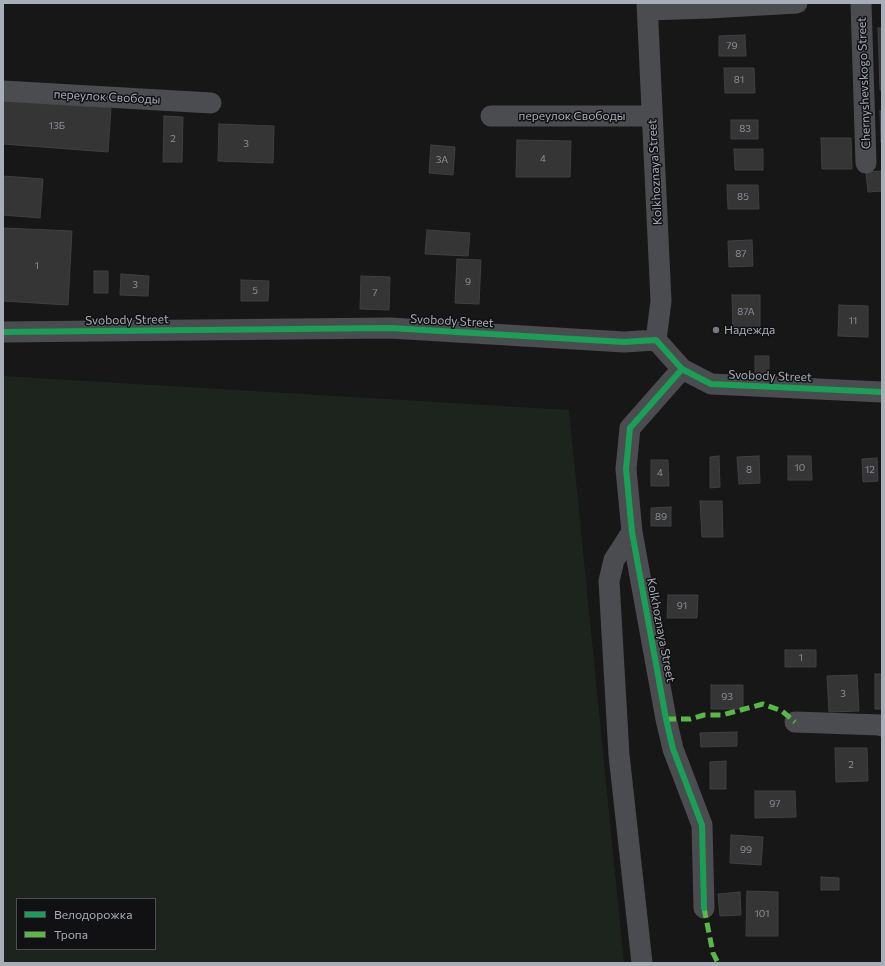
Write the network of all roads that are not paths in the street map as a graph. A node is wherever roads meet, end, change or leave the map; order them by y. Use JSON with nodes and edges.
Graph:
{"nodes":[{"id":1,"x":797,"y":3,"type":"edge"},
{"id":2,"x":861,"y":3,"type":"edge"},
{"id":3,"x":647,"y":7,"type":"edge"},
{"id":4,"x":3,"y":91,"type":"edge"},
{"id":5,"x":211,"y":103,"type":"dead end"},
{"id":6,"x":491,"y":116,"type":"dead end"},
{"id":7,"x":652,"y":116,"type":"junction"},
{"id":8,"x":866,"y":163,"type":"dead end"},
{"id":9,"x":3,"y":332,"type":"edge"},
{"id":10,"x":656,"y":340,"type":"junction"},
{"id":11,"x":682,"y":369,"type":"junction"},
{"id":12,"x":882,"y":392,"type":"edge"},
{"id":13,"x":632,"y":532,"type":"junction"},
{"id":14,"x":795,"y":722,"type":"dead end"},
{"id":15,"x":882,"y":726,"type":"edge"},
{"id":16,"x":704,"y":908,"type":"dead end"},
{"id":17,"x":642,"y":963,"type":"edge"}],
"edges":[{"from":1,"to":3,"type":"street"},
{"from":2,"to":8,"type":"street","name":"Chernyshevskogo Street"},
{"from":3,"to":7,"type":"street","name":"Kolkhoznaya Street"},
{"from":4,"to":5,"type":"street","name":"переулок Свободы"},
{"from":6,"to":7,"type":"street","name":"переулок Свободы"},
{"from":7,"to":10,"type":"street","name":"Kolkhoznaya Street"},
{"from":9,"to":10,"type":"street","name":"Svobody Street"},
{"from":10,"to":11,"type":"street","name":"Svobody Street"},
{"from":11,"to":12,"type":"street","name":"Svobody Street"},
{"from":11,"to":13,"type":"street","name":"Kolkhoznaya Street"},
{"from":13,"to":16,"type":"street","name":"Kolkhoznaya Street"},
{"from":13,"to":17,"type":"street"},
{"from":14,"to":15,"type":"street"}]}
